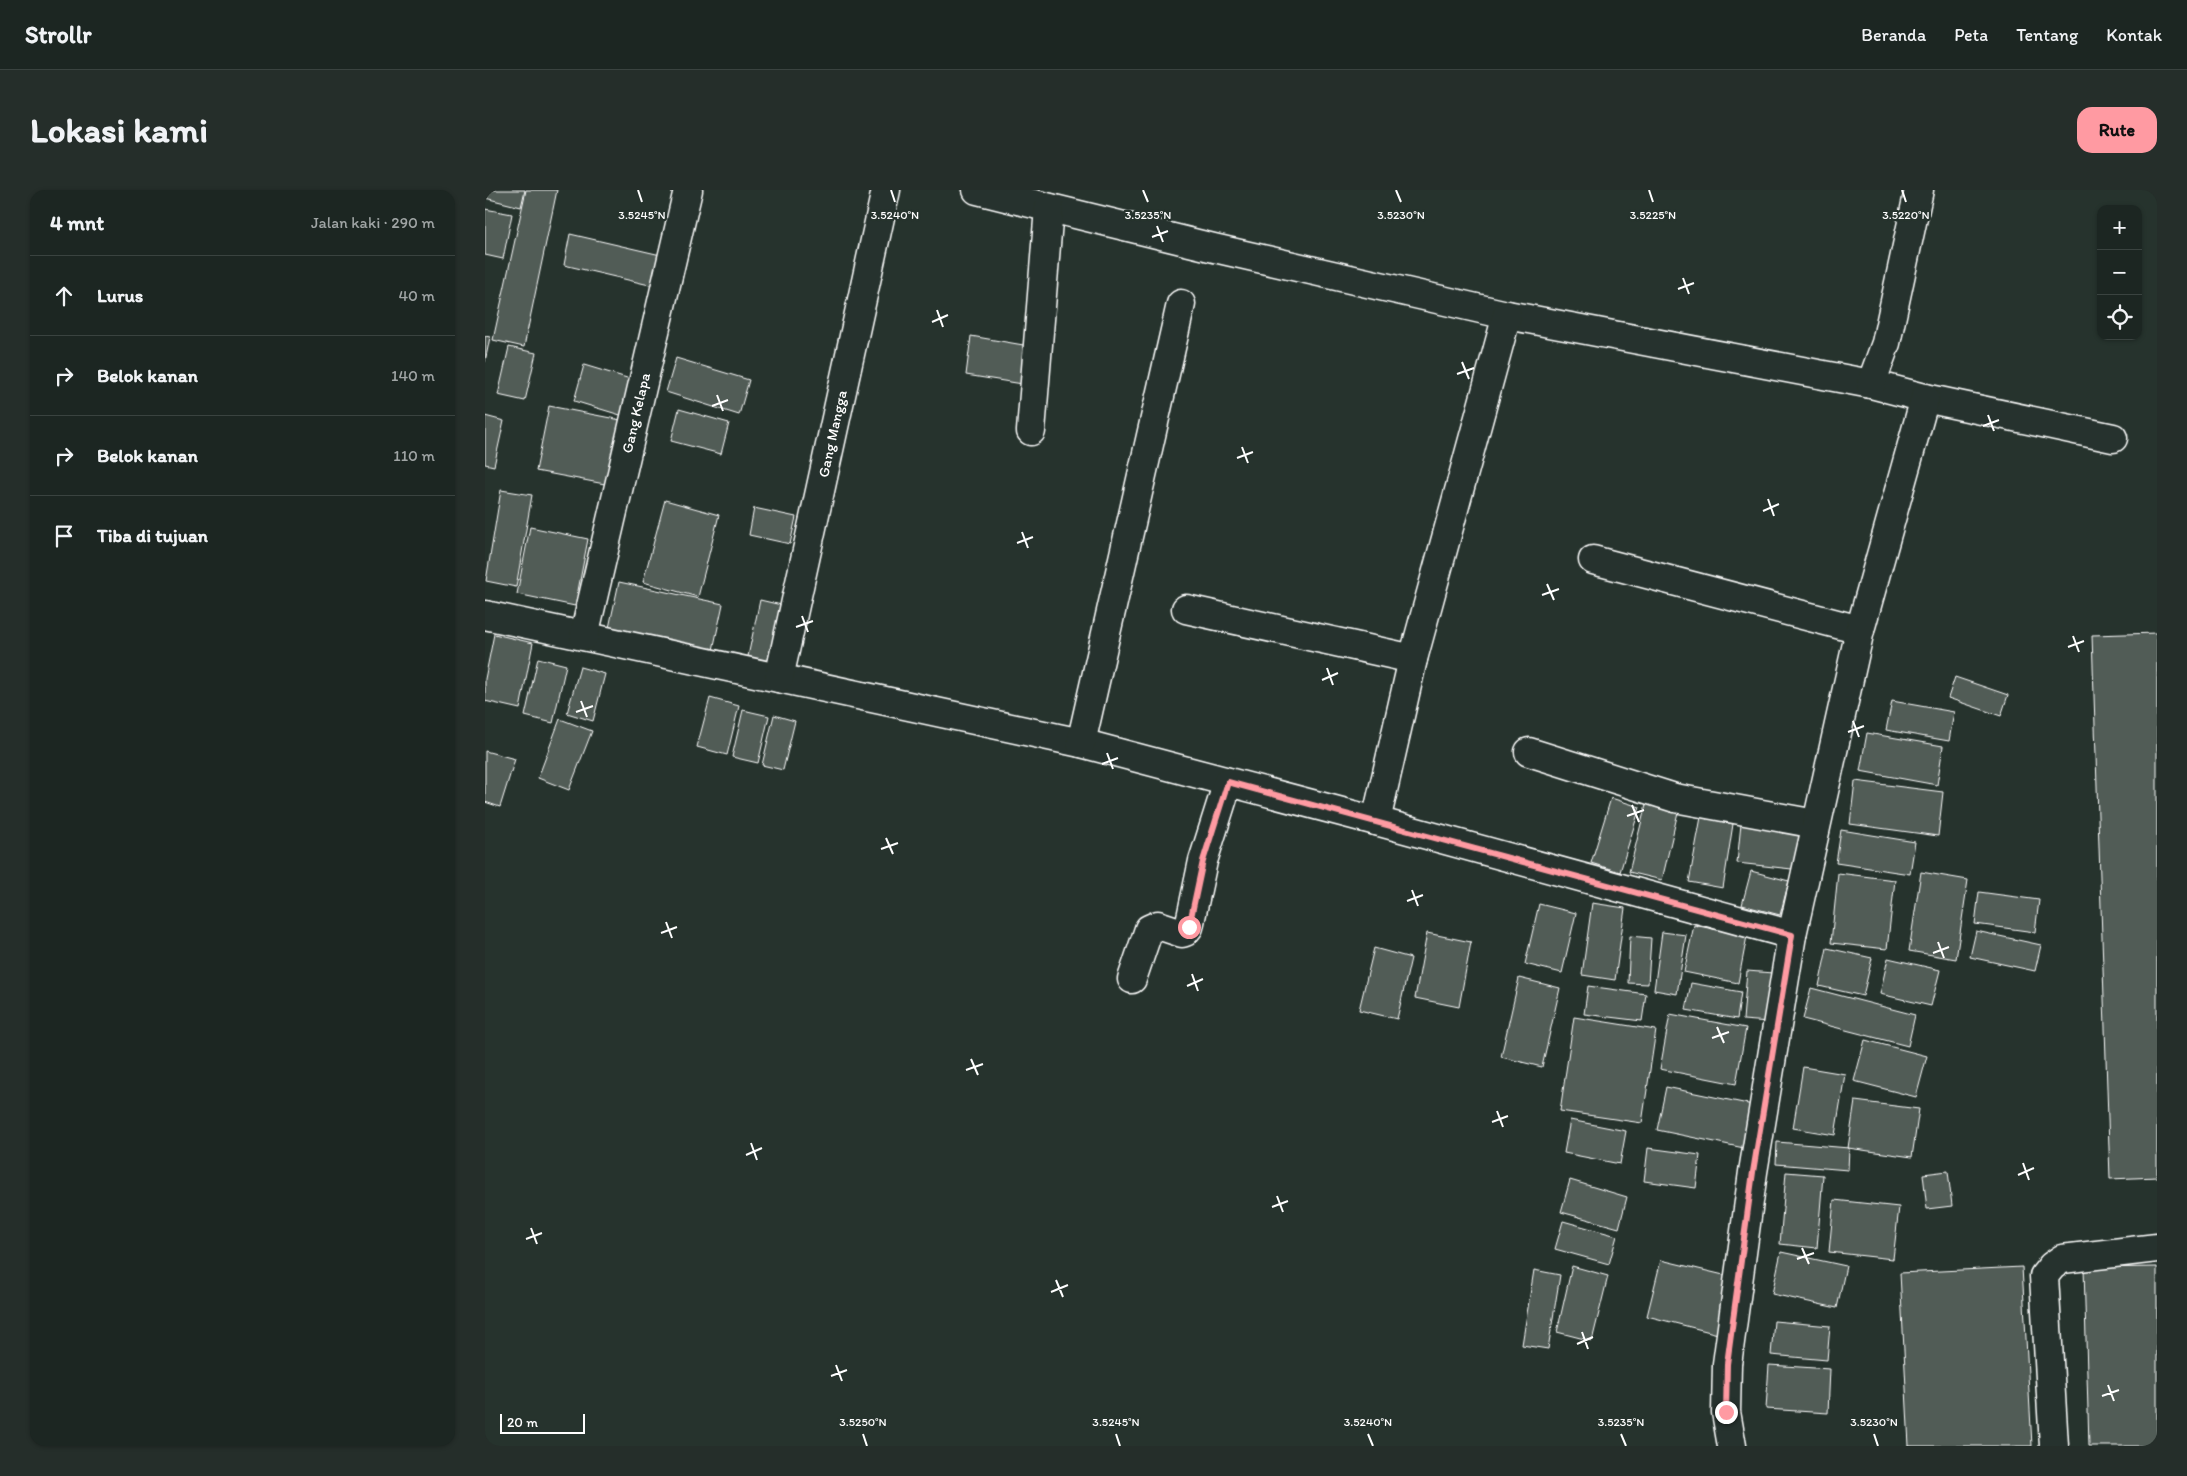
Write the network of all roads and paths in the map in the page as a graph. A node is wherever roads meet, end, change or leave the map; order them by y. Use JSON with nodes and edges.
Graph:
{"nodes":[{"id":1,"x":688,"y":190,"type":"edge"},
{"id":2,"x":886,"y":190,"type":"edge"},
{"id":3,"x":977,"y":190,"type":"edge"},
{"id":4,"x":1919,"y":190,"type":"edge"},
{"id":5,"x":1049,"y":208,"type":"junction"},
{"id":6,"x":1181,"y":304,"type":"dead end"},
{"id":7,"x":1507,"y":315,"type":"junction"},
{"id":8,"x":1871,"y":384,"type":"junction"},
{"id":9,"x":1925,"y":398,"type":"junction"},
{"id":10,"x":1031,"y":431,"type":"dead end"},
{"id":11,"x":2113,"y":438,"type":"dead end"},
{"id":12,"x":1593,"y":560,"type":"dead end"},
{"id":13,"x":1185,"y":609,"type":"dead end"},
{"id":14,"x":485,"y":615,"type":"edge"},
{"id":15,"x":1860,"y":630,"type":"junction"},
{"id":16,"x":584,"y":636,"type":"junction"},
{"id":17,"x":1413,"y":659,"type":"junction"},
{"id":18,"x":779,"y":678,"type":"junction"},
{"id":19,"x":1081,"y":743,"type":"junction"},
{"id":20,"x":1529,"y":752,"type":"dead end"},
{"id":21,"x":1228,"y":782,"type":"junction"},
{"id":22,"x":1377,"y":821,"type":"junction"},
{"id":23,"x":1817,"y":824,"type":"junction"},
{"id":24,"x":1792,"y":935,"type":"junction"},
{"id":25,"x":1132,"y":979,"type":"dead end"},
{"id":26,"x":2157,"y":1248,"type":"edge"},
{"id":27,"x":1732,"y":1446,"type":"edge"},
{"id":28,"x":2054,"y":1446,"type":"edge"}],
"edges":[{"from":1,"to":16,"type":"street","name":"Gang Kelapa"},
{"from":2,"to":18,"type":"street","name":"Gang Mangga"},
{"from":3,"to":5,"type":"street"},
{"from":4,"to":8,"type":"street"},
{"from":5,"to":7,"type":"street"},
{"from":5,"to":10,"type":"street"},
{"from":6,"to":19,"type":"street"},
{"from":7,"to":8,"type":"street"},
{"from":7,"to":17,"type":"street"},
{"from":8,"to":9,"type":"street"},
{"from":9,"to":11,"type":"street"},
{"from":9,"to":15,"type":"street"},
{"from":12,"to":15,"type":"street"},
{"from":13,"to":17,"type":"street"},
{"from":14,"to":16,"type":"street"},
{"from":15,"to":23,"type":"street"},
{"from":16,"to":18,"type":"street"},
{"from":17,"to":22,"type":"street"},
{"from":18,"to":19,"type":"street"},
{"from":19,"to":21,"type":"street"},
{"from":20,"to":23,"type":"street"},
{"from":21,"to":22,"type":"street"},
{"from":21,"to":25,"type":"street"},
{"from":22,"to":24,"type":"street"},
{"from":23,"to":24,"type":"street"},
{"from":24,"to":27,"type":"street"},
{"from":26,"to":28,"type":"street"}]}
